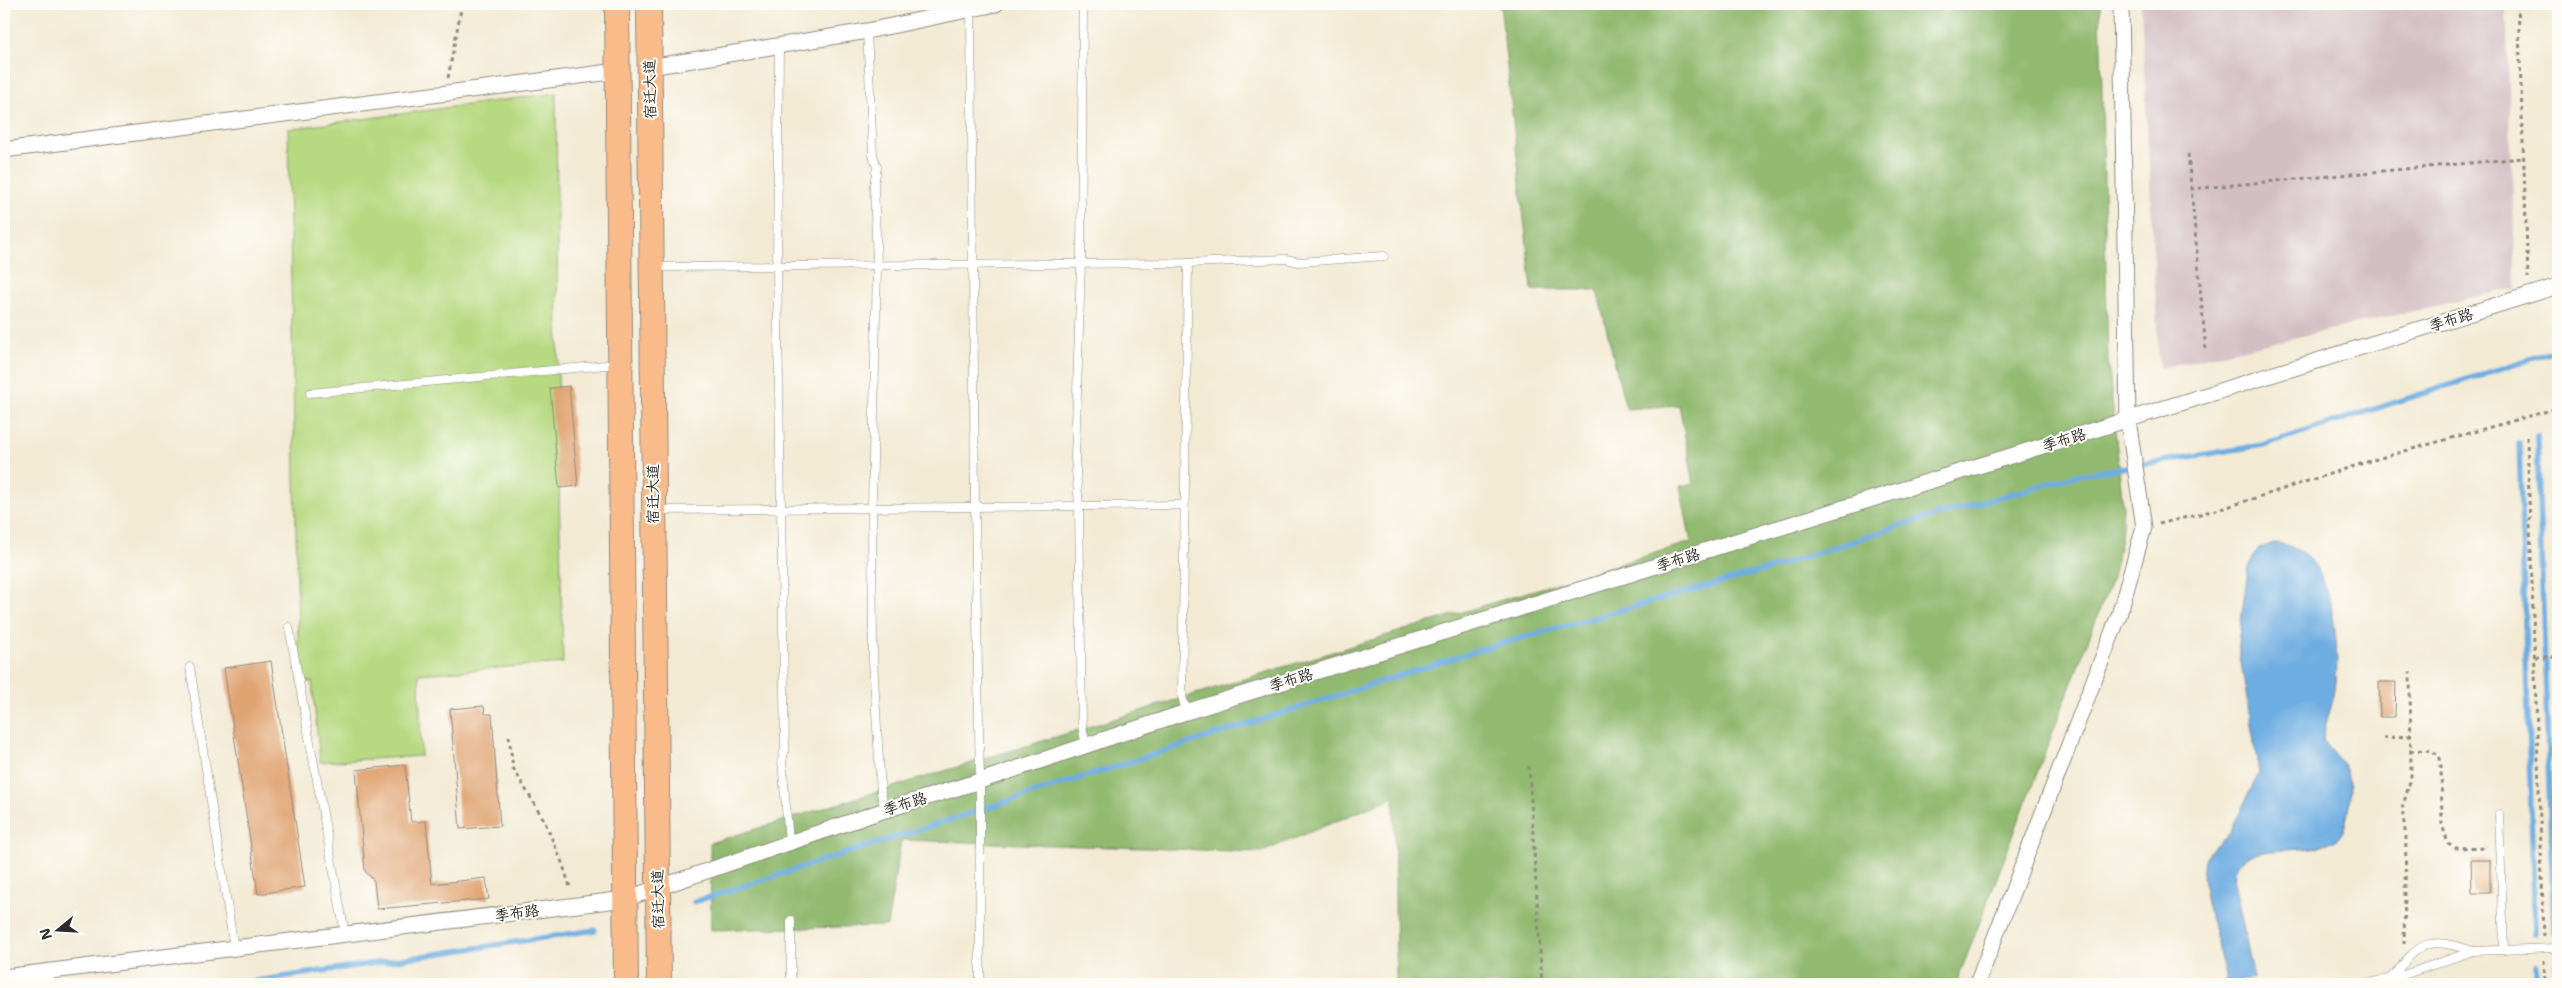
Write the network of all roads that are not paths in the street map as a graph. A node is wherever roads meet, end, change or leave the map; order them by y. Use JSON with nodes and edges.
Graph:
{"nodes":[{"id":1,"x":617,"y":4,"type":"edge"},
{"id":2,"x":649,"y":4,"type":"edge"},
{"id":3,"x":996,"y":4,"type":"edge"},
{"id":4,"x":1083,"y":4,"type":"edge"},
{"id":5,"x":2121,"y":4,"type":"edge"},
{"id":6,"x":971,"y":8,"type":"junction"},
{"id":7,"x":867,"y":31,"type":"junction"},
{"id":8,"x":779,"y":46,"type":"junction"},
{"id":9,"x":650,"y":67,"type":"junction"},
{"id":10,"x":618,"y":71,"type":"junction"},
{"id":11,"x":4,"y":150,"type":"edge"},
{"id":12,"x":1384,"y":256,"type":"dead end"},
{"id":13,"x":1081,"y":262,"type":"junction"},
{"id":14,"x":1188,"y":263,"type":"junction"},
{"id":15,"x":877,"y":264,"type":"junction"},
{"id":16,"x":973,"y":265,"type":"junction"},
{"id":17,"x":652,"y":267,"type":"junction"},
{"id":18,"x":777,"y":268,"type":"junction"},
{"id":19,"x":2558,"y":286,"type":"edge"},
{"id":20,"x":621,"y":364,"type":"junction"},
{"id":21,"x":310,"y":393,"type":"dead end"},
{"id":22,"x":2128,"y":420,"type":"junction"},
{"id":23,"x":1079,"y":505,"type":"junction"},
{"id":24,"x":1184,"y":505,"type":"junction"},
{"id":25,"x":872,"y":508,"type":"junction"},
{"id":26,"x":975,"y":508,"type":"junction"},
{"id":27,"x":653,"y":510,"type":"junction"},
{"id":28,"x":781,"y":510,"type":"junction"},
{"id":29,"x":289,"y":627,"type":"dead end"},
{"id":30,"x":190,"y":667,"type":"dead end"},
{"id":31,"x":1186,"y":712,"type":"junction"},
{"id":32,"x":1086,"y":746,"type":"junction"},
{"id":33,"x":980,"y":781,"type":"junction"},
{"id":34,"x":886,"y":810,"type":"junction"},
{"id":35,"x":2499,"y":814,"type":"dead end"},
{"id":36,"x":789,"y":842,"type":"junction"},
{"id":37,"x":658,"y":888,"type":"junction"},
{"id":38,"x":625,"y":899,"type":"junction"},
{"id":39,"x":791,"y":920,"type":"dead end"},
{"id":40,"x":344,"y":934,"type":"junction"},
{"id":41,"x":234,"y":948,"type":"junction"},
{"id":42,"x":2558,"y":948,"type":"edge"},
{"id":43,"x":2504,"y":950,"type":"junction"},
{"id":44,"x":2473,"y":952,"type":"junction"},
{"id":45,"x":4,"y":977,"type":"edge"},
{"id":46,"x":2390,"y":978,"type":"junction"},
{"id":47,"x":626,"y":984,"type":"edge"},
{"id":48,"x":659,"y":984,"type":"edge"},
{"id":49,"x":791,"y":984,"type":"edge"},
{"id":50,"x":980,"y":984,"type":"edge"},
{"id":51,"x":1977,"y":984,"type":"edge"},
{"id":52,"x":2361,"y":984,"type":"edge"}],
"edges":[{"from":1,"to":10,"type":"main road","name":"宿迁大道"},
{"from":2,"to":9,"type":"main road","name":"宿迁大道"},
{"from":3,"to":6,"type":"street"},
{"from":4,"to":13,"type":"lane"},
{"from":5,"to":22,"type":"street"},
{"from":6,"to":7,"type":"street"},
{"from":6,"to":16,"type":"lane"},
{"from":7,"to":8,"type":"street"},
{"from":7,"to":15,"type":"lane"},
{"from":8,"to":9,"type":"street"},
{"from":8,"to":18,"type":"lane"},
{"from":9,"to":17,"type":"main road","name":"宿迁大道"},
{"from":10,"to":11,"type":"street"},
{"from":10,"to":20,"type":"main road","name":"宿迁大道"},
{"from":12,"to":14,"type":"lane"},
{"from":13,"to":14,"type":"lane"},
{"from":13,"to":16,"type":"lane"},
{"from":13,"to":23,"type":"lane"},
{"from":14,"to":24,"type":"lane"},
{"from":15,"to":16,"type":"lane"},
{"from":15,"to":18,"type":"lane"},
{"from":15,"to":25,"type":"lane"},
{"from":16,"to":26,"type":"lane"},
{"from":17,"to":18,"type":"lane"},
{"from":17,"to":27,"type":"main road","name":"宿迁大道"},
{"from":18,"to":28,"type":"lane"},
{"from":19,"to":22,"type":"street","name":"季布路"},
{"from":20,"to":21,"type":"lane"},
{"from":20,"to":38,"type":"main road","name":"宿迁大道"},
{"from":22,"to":31,"type":"street","name":"季布路"},
{"from":22,"to":51,"type":"street"},
{"from":23,"to":24,"type":"lane"},
{"from":23,"to":26,"type":"lane"},
{"from":23,"to":32,"type":"lane"},
{"from":24,"to":31,"type":"lane"},
{"from":25,"to":26,"type":"lane"},
{"from":25,"to":28,"type":"lane"},
{"from":25,"to":34,"type":"lane"},
{"from":26,"to":33,"type":"lane"},
{"from":27,"to":28,"type":"lane"},
{"from":27,"to":37,"type":"main road","name":"宿迁大道"},
{"from":28,"to":36,"type":"lane"},
{"from":29,"to":40,"type":"lane"},
{"from":30,"to":41,"type":"lane"},
{"from":31,"to":32,"type":"street","name":"季布路"},
{"from":32,"to":33,"type":"street","name":"季布路"},
{"from":33,"to":34,"type":"street","name":"季布路"},
{"from":33,"to":50,"type":"lane"},
{"from":34,"to":36,"type":"street","name":"季布路"},
{"from":35,"to":43,"type":"lane"},
{"from":36,"to":37,"type":"street","name":"季布路"},
{"from":37,"to":38,"type":"street","name":"季布路"},
{"from":37,"to":48,"type":"main road","name":"宿迁大道"},
{"from":38,"to":40,"type":"street","name":"季布路"},
{"from":38,"to":47,"type":"main road","name":"宿迁大道"},
{"from":39,"to":49,"type":"lane"},
{"from":40,"to":41,"type":"street","name":"季布路"},
{"from":41,"to":45,"type":"street","name":"季布路"},
{"from":42,"to":43,"type":"lane"},
{"from":43,"to":44,"type":"lane"},
{"from":44,"to":46,"type":"lane"},
{"from":44,"to":46,"type":"lane"},
{"from":46,"to":52,"type":"lane"}]}
